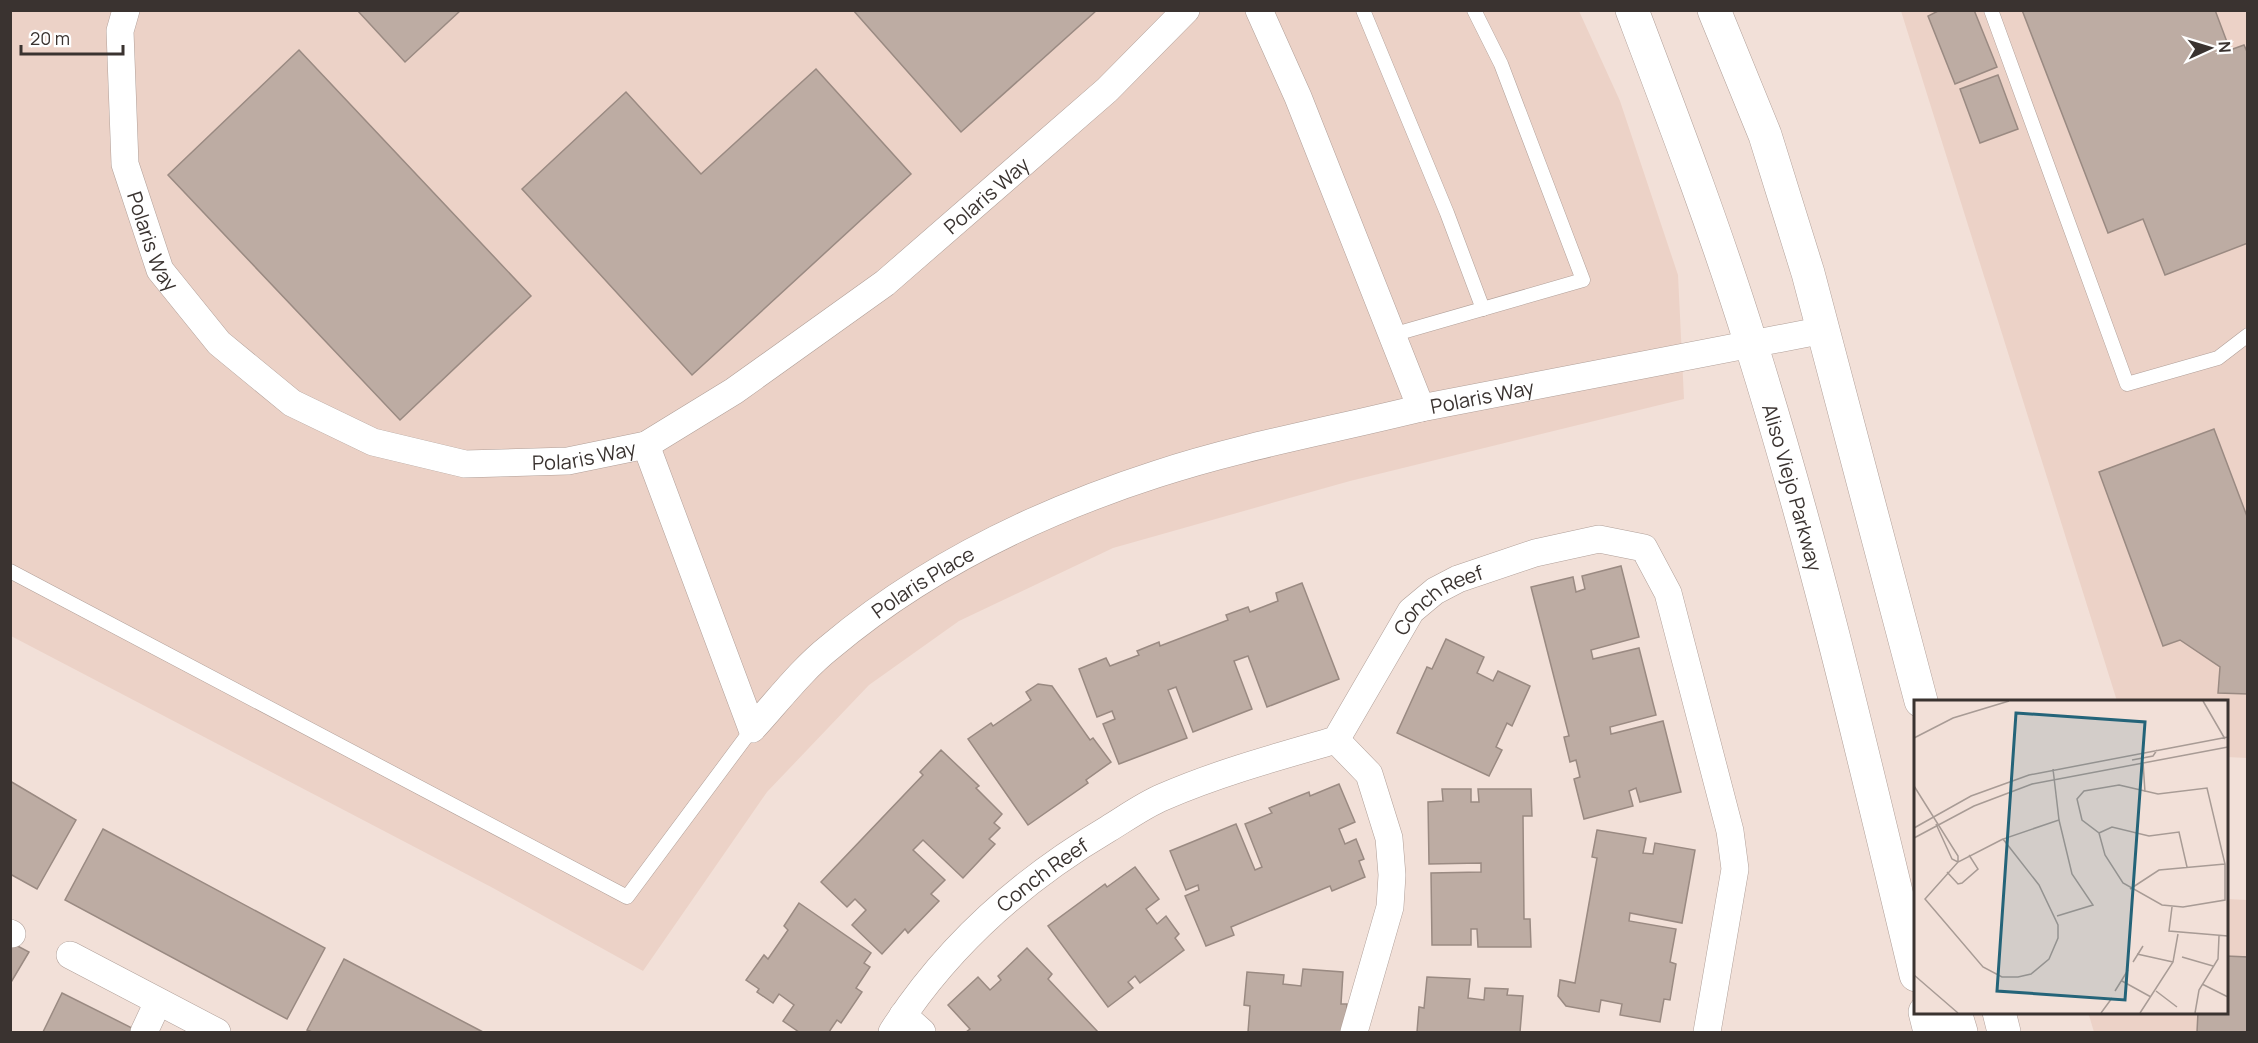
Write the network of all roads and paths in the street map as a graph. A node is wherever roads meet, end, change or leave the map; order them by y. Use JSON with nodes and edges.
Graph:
{"nodes":[{"id":1,"x":126,"y":10,"type":"edge"},
{"id":2,"x":1186,"y":10,"type":"edge"},
{"id":3,"x":1258,"y":10,"type":"edge"},
{"id":4,"x":1363,"y":10,"type":"edge"},
{"id":5,"x":1474,"y":10,"type":"edge"},
{"id":6,"x":1632,"y":10,"type":"edge"},
{"id":7,"x":1714,"y":10,"type":"edge"},
{"id":8,"x":1991,"y":10,"type":"edge"},
{"id":9,"x":1483,"y":309,"type":"junction"},
{"id":10,"x":1824,"y":330,"type":"junction"},
{"id":11,"x":1392,"y":335,"type":"junction"},
{"id":12,"x":2247,"y":335,"type":"edge"},
{"id":13,"x":1752,"y":345,"type":"junction"},
{"id":14,"x":1421,"y":408,"type":"junction"},
{"id":15,"x":646,"y":445,"type":"junction"},
{"id":16,"x":10,"y":571,"type":"edge"},
{"id":17,"x":1921,"y":700,"type":"edge"},
{"id":18,"x":752,"y":729,"type":"junction"},
{"id":19,"x":1336,"y":740,"type":"junction"},
{"id":20,"x":1903,"y":871,"type":"edge"},
{"id":21,"x":70,"y":955,"type":"dead end"},
{"id":22,"x":1914,"y":959,"type":"edge"},
{"id":23,"x":158,"y":1002,"type":"junction"},
{"id":24,"x":1925,"y":1013,"type":"edge"},
{"id":25,"x":1956,"y":1013,"type":"edge"},
{"id":26,"x":1999,"y":1013,"type":"edge"},
{"id":27,"x":906,"y":1026,"type":"edge"},
{"id":28,"x":144,"y":1032,"type":"edge"},
{"id":29,"x":217,"y":1032,"type":"edge"},
{"id":30,"x":1354,"y":1032,"type":"edge"},
{"id":31,"x":1707,"y":1032,"type":"edge"},
{"id":32,"x":1930,"y":1032,"type":"edge"},
{"id":33,"x":1961,"y":1032,"type":"edge"},
{"id":34,"x":2004,"y":1032,"type":"edge"}],
"edges":[{"from":1,"to":15,"type":"street","name":"Polaris Way"},
{"from":2,"to":15,"type":"street","name":"Polaris Way"},
{"from":3,"to":11,"type":"street","name":"Polaris Way"},
{"from":4,"to":9,"type":"lane"},
{"from":5,"to":9,"type":"lane"},
{"from":6,"to":13,"type":"main road","name":"Aliso Viejo Parkway"},
{"from":7,"to":10,"type":"main road"},
{"from":8,"to":12,"type":"lane"},
{"from":9,"to":11,"type":"lane"},
{"from":10,"to":13,"type":"street","name":"Polaris Way"},
{"from":10,"to":17,"type":"main road"},
{"from":11,"to":14,"type":"street","name":"Polaris Way"},
{"from":13,"to":14,"type":"street","name":"Polaris Way"},
{"from":13,"to":20,"type":"main road","name":"Aliso Viejo Parkway"},
{"from":14,"to":18,"type":"street","name":"Polaris Place"},
{"from":15,"to":18,"type":"street"},
{"from":16,"to":18,"type":"lane"},
{"from":19,"to":27,"type":"street","name":"Conch Reef"},
{"from":19,"to":30,"type":"street"},
{"from":19,"to":31,"type":"street","name":"Conch Reef"},
{"from":20,"to":22,"type":"main road","name":"Aliso Viejo Parkway"},
{"from":21,"to":23,"type":"street"},
{"from":23,"to":28,"type":"street"},
{"from":23,"to":29,"type":"street"},
{"from":24,"to":32,"type":"main road"},
{"from":25,"to":33,"type":"main road"},
{"from":26,"to":34,"type":"main road"}]}
